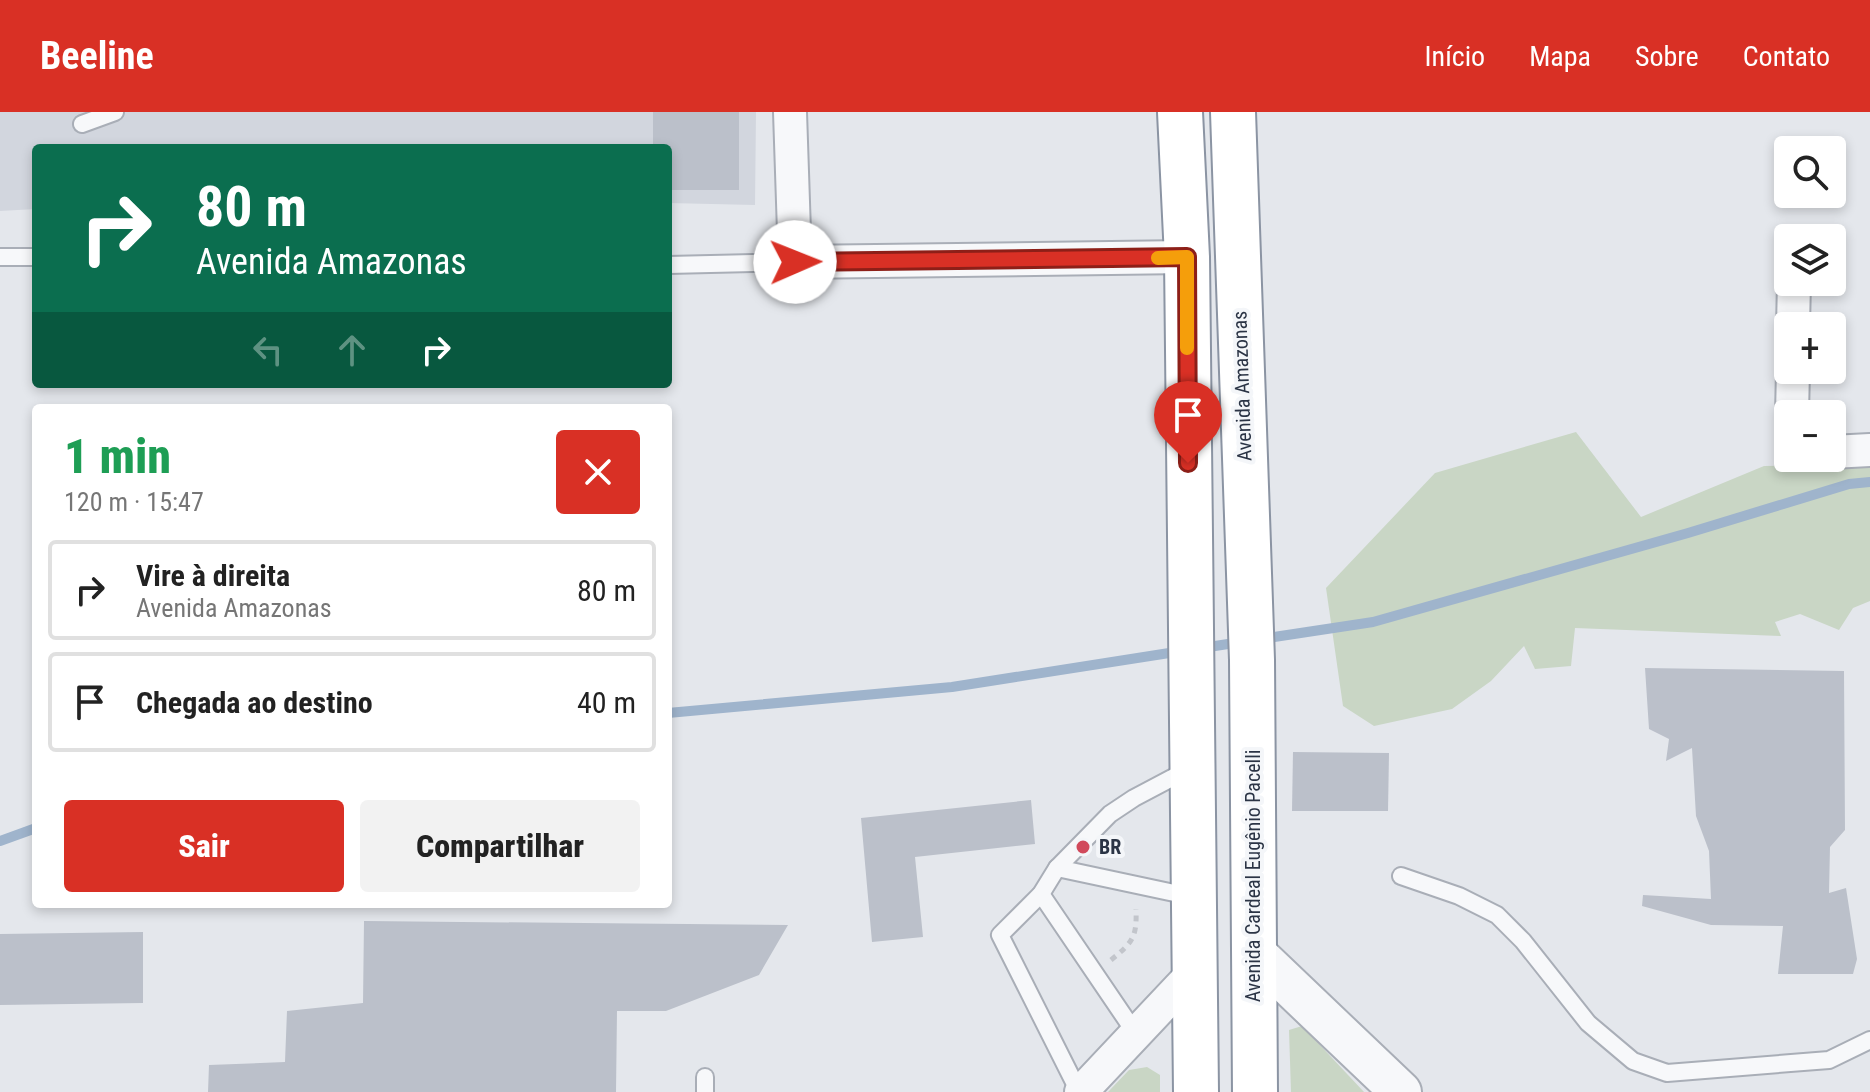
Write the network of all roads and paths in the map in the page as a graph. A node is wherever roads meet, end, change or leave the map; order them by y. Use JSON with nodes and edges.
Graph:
{"nodes":[{"id":1,"x":115,"y":112,"type":"edge"},
{"id":2,"x":790,"y":112,"type":"edge"},
{"id":3,"x":1180,"y":112,"type":"edge"},
{"id":4,"x":1233,"y":112,"type":"edge"},
{"id":5,"x":82,"y":124,"type":"dead end"},
{"id":6,"x":0,"y":257,"type":"edge"},
{"id":7,"x":32,"y":257,"type":"edge"},
{"id":8,"x":1187,"y":257,"type":"junction"},
{"id":9,"x":795,"y":262,"type":"junction"},
{"id":10,"x":672,"y":265,"type":"edge"},
{"id":11,"x":1870,"y":450,"type":"edge"},
{"id":12,"x":1846,"y":451,"type":"edge"},
{"id":13,"x":1252,"y":660,"type":"joint"},
{"id":14,"x":1191,"y":768,"type":"junction"},
{"id":15,"x":1057,"y":868,"type":"junction"},
{"id":16,"x":1401,"y":876,"type":"dead end"},
{"id":17,"x":1136,"y":885,"type":"junction"},
{"id":18,"x":1041,"y":894,"type":"junction"},
{"id":19,"x":1194,"y":897,"type":"junction"},
{"id":20,"x":1254,"y":952,"type":"junction"},
{"id":21,"x":1195,"y":971,"type":"junction"},
{"id":22,"x":1094,"y":974,"type":"junction"},
{"id":23,"x":1136,"y":1034,"type":"junction"},
{"id":24,"x":1870,"y":1040,"type":"edge"},
{"id":25,"x":1080,"y":1092,"type":"edge"},
{"id":26,"x":1196,"y":1092,"type":"edge"},
{"id":27,"x":1255,"y":1092,"type":"edge"},
{"id":28,"x":1401,"y":1092,"type":"edge"}],
"edges":[{"from":1,"to":5,"type":"lane"},
{"from":2,"to":9,"type":"street"},
{"from":3,"to":8,"type":"highway"},
{"from":4,"to":13,"type":"highway","name":"Avenida Amazonas"},
{"from":6,"to":7,"type":"lane"},
{"from":8,"to":9,"type":"street"},
{"from":8,"to":14,"type":"highway"},
{"from":9,"to":10,"type":"lane"},
{"from":11,"to":12,"type":"street"},
{"from":13,"to":20,"type":"highway","name":"Avenida Cardeal Eugênio Pacelli"},
{"from":14,"to":15,"type":"lane"},
{"from":14,"to":19,"type":"highway"},
{"from":15,"to":17,"type":"lane"},
{"from":15,"to":18,"type":"lane"},
{"from":16,"to":24,"type":"lane"},
{"from":17,"to":19,"type":"lane"},
{"from":17,"to":22,"type":"path"},
{"from":18,"to":22,"type":"lane"},
{"from":18,"to":25,"type":"lane"},
{"from":19,"to":21,"type":"highway"},
{"from":20,"to":27,"type":"highway","name":"Avenida Cardeal Eugênio Pacelli"},
{"from":20,"to":28,"type":"street"},
{"from":21,"to":23,"type":"street"},
{"from":21,"to":26,"type":"highway"},
{"from":22,"to":23,"type":"lane"},
{"from":23,"to":25,"type":"street"}]}
